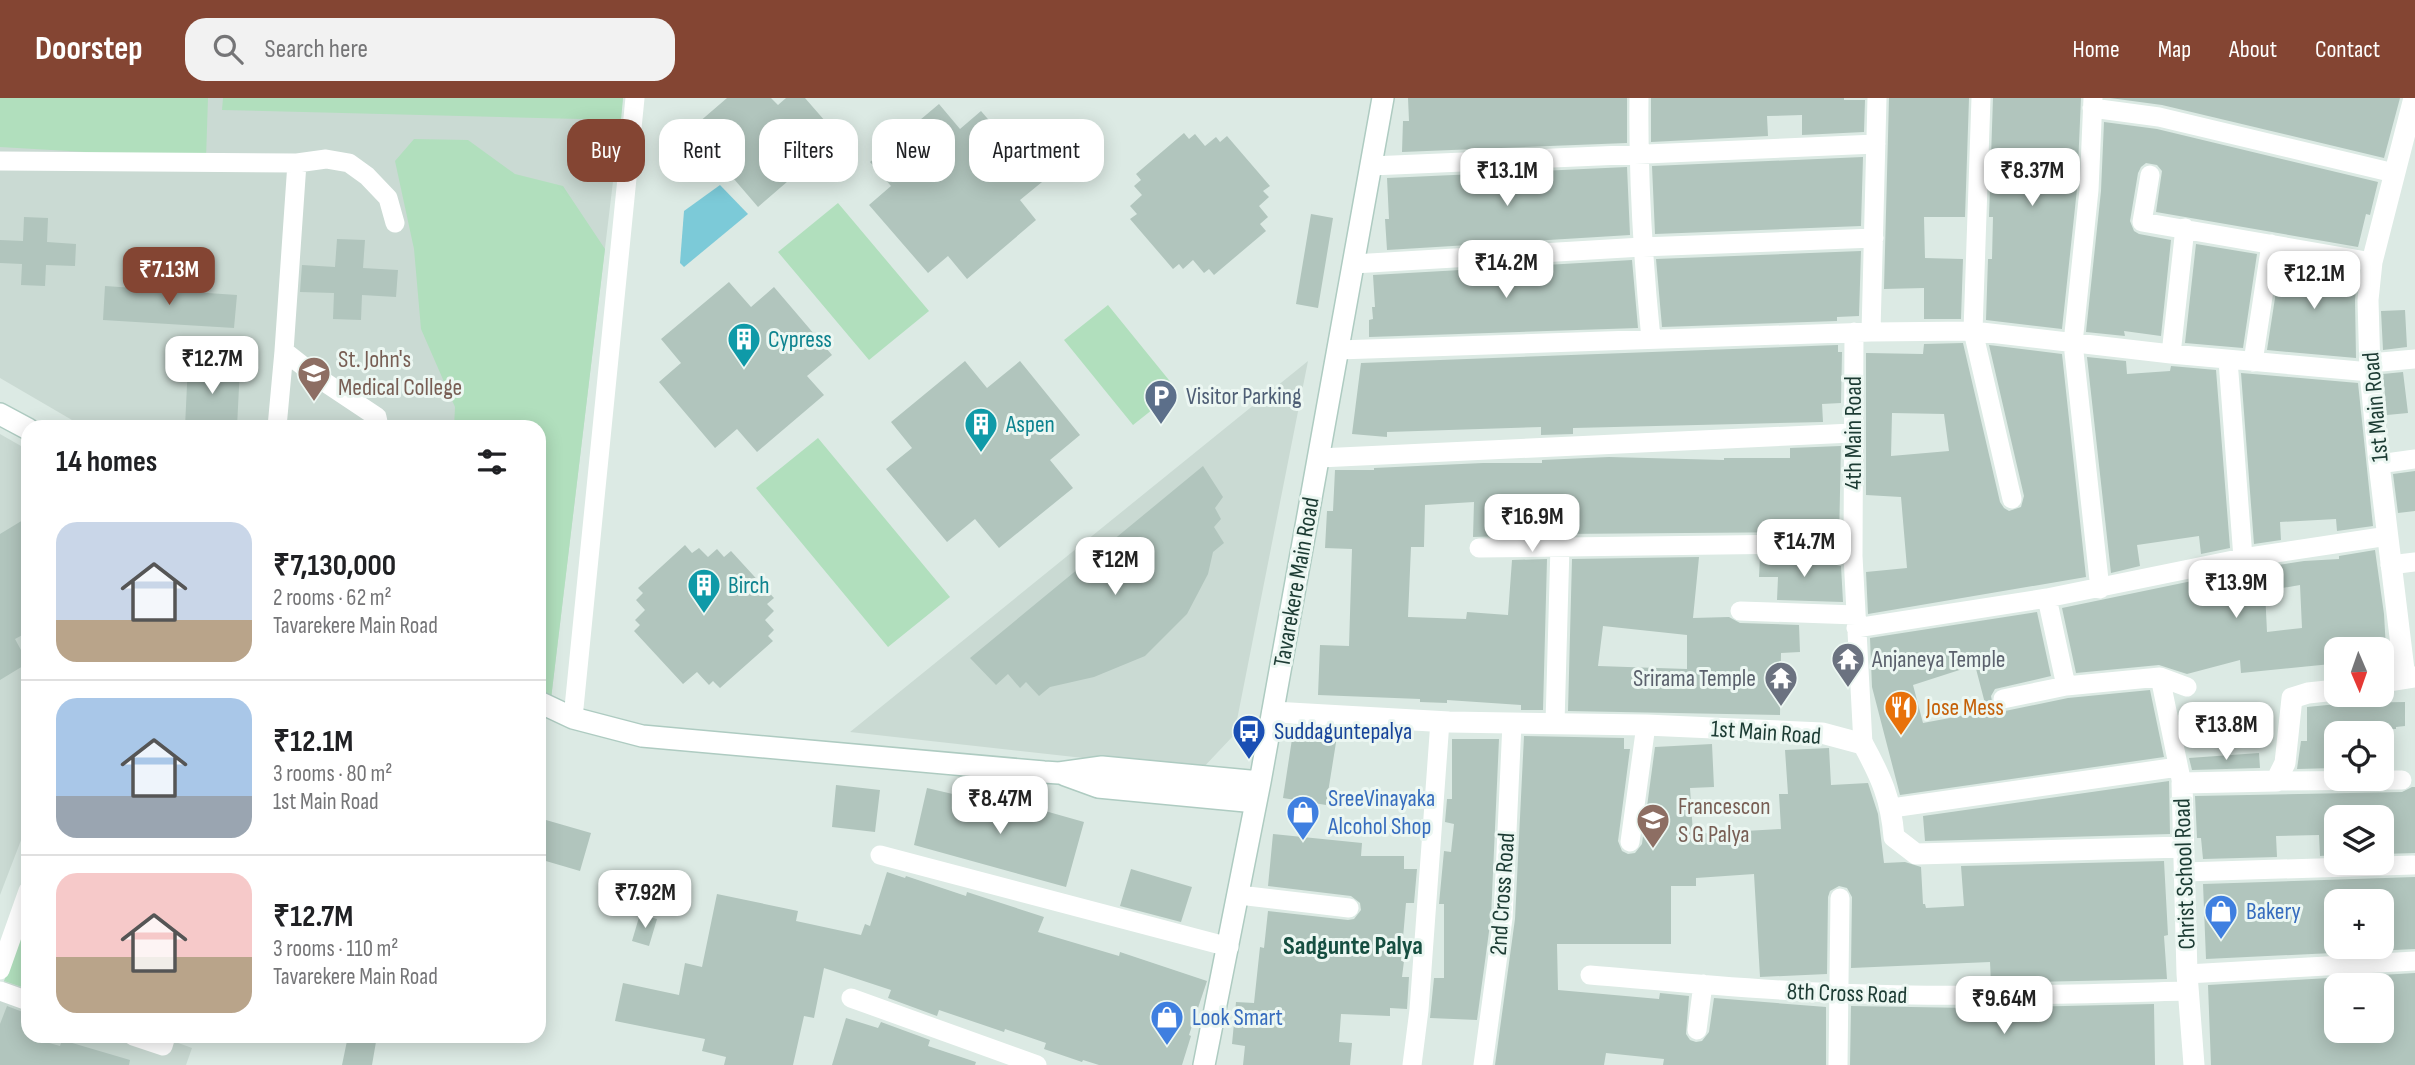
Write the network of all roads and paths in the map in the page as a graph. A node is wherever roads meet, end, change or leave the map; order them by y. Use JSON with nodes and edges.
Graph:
{"nodes":[{"id":1,"x":635,"y":98,"type":"edge"},
{"id":2,"x":1383,"y":98,"type":"edge"},
{"id":3,"x":1639,"y":98,"type":"edge"},
{"id":4,"x":1877,"y":98,"type":"edge"},
{"id":5,"x":1981,"y":98,"type":"edge"},
{"id":6,"x":2414,"y":98,"type":"edge"},
{"id":7,"x":2093,"y":103,"type":"edge"},
{"id":8,"x":1876,"y":144,"type":"junction"},
{"id":9,"x":1638,"y":155,"type":"junction"},
{"id":10,"x":0,"y":161,"type":"edge"},
{"id":11,"x":297,"y":163,"type":"junction"},
{"id":12,"x":1371,"y":166,"type":"junction"},
{"id":13,"x":2394,"y":173,"type":"junction"},
{"id":14,"x":2150,"y":175,"type":"dead end"},
{"id":15,"x":395,"y":223,"type":"dead end"},
{"id":16,"x":2185,"y":228,"type":"junction"},
{"id":17,"x":1874,"y":238,"type":"junction"},
{"id":18,"x":2271,"y":244,"type":"junction"},
{"id":19,"x":1642,"y":247,"type":"junction"},
{"id":20,"x":2372,"y":262,"type":"junction"},
{"id":21,"x":1353,"y":264,"type":"junction"},
{"id":22,"x":1973,"y":331,"type":"junction"},
{"id":23,"x":1863,"y":332,"type":"junction"},
{"id":24,"x":1651,"y":339,"type":"junction"},
{"id":25,"x":2073,"y":343,"type":"junction"},
{"id":26,"x":1338,"y":350,"type":"junction"},
{"id":27,"x":285,"y":351,"type":"junction"},
{"id":28,"x":2171,"y":354,"type":"junction"},
{"id":29,"x":2415,"y":359,"type":"edge"},
{"id":30,"x":2228,"y":360,"type":"junction"},
{"id":31,"x":2253,"y":362,"type":"junction"},
{"id":32,"x":2370,"y":368,"type":"junction"},
{"id":33,"x":0,"y":414,"type":"edge"},
{"id":34,"x":278,"y":420,"type":"edge"},
{"id":35,"x":378,"y":420,"type":"edge"},
{"id":36,"x":21,"y":425,"type":"edge"},
{"id":37,"x":1852,"y":433,"type":"junction"},
{"id":38,"x":1319,"y":458,"type":"junction"},
{"id":39,"x":2415,"y":459,"type":"edge"},
{"id":40,"x":2379,"y":464,"type":"junction"},
{"id":41,"x":2012,"y":499,"type":"dead end"},
{"id":42,"x":2388,"y":536,"type":"junction"},
{"id":43,"x":1560,"y":546,"type":"junction"},
{"id":44,"x":1479,"y":548,"type":"dead end"},
{"id":45,"x":1853,"y":556,"type":"junction"},
{"id":46,"x":2243,"y":558,"type":"junction"},
{"id":47,"x":2415,"y":562,"type":"edge"},
{"id":48,"x":2390,"y":565,"type":"junction"},
{"id":49,"x":2100,"y":589,"type":"junction"},
{"id":50,"x":2047,"y":598,"type":"junction"},
{"id":51,"x":1740,"y":611,"type":"dead end"},
{"id":52,"x":1856,"y":622,"type":"junction"},
{"id":53,"x":2160,"y":677,"type":"junction"},
{"id":54,"x":2410,"y":677,"type":"edge"},
{"id":55,"x":2066,"y":686,"type":"junction"},
{"id":56,"x":2187,"y":687,"type":"dead end"},
{"id":57,"x":2324,"y":692,"type":"edge"},
{"id":58,"x":2003,"y":699,"type":"dead end"},
{"id":59,"x":546,"y":705,"type":"edge"},
{"id":60,"x":1273,"y":712,"type":"junction"},
{"id":61,"x":573,"y":718,"type":"junction"},
{"id":62,"x":1440,"y":721,"type":"junction"},
{"id":63,"x":1512,"y":723,"type":"junction"},
{"id":64,"x":1555,"y":723,"type":"junction"},
{"id":65,"x":1646,"y":725,"type":"junction"},
{"id":66,"x":1863,"y":744,"type":"junction"},
{"id":67,"x":2180,"y":775,"type":"junction"},
{"id":68,"x":2402,"y":780,"type":"dead end"},
{"id":69,"x":2276,"y":781,"type":"junction"},
{"id":70,"x":1258,"y":792,"type":"junction"},
{"id":71,"x":1892,"y":808,"type":"junction"},
{"id":72,"x":1630,"y":842,"type":"dead end"},
{"id":73,"x":2183,"y":847,"type":"junction"},
{"id":74,"x":880,"y":855,"type":"dead end"},
{"id":75,"x":2413,"y":864,"type":"dead end"},
{"id":76,"x":2184,"y":872,"type":"junction"},
{"id":77,"x":1239,"y":895,"type":"junction"},
{"id":78,"x":1840,"y":898,"type":"dead end"},
{"id":79,"x":1349,"y":908,"type":"dead end"},
{"id":80,"x":21,"y":911,"type":"edge"},
{"id":81,"x":1229,"y":947,"type":"junction"},
{"id":82,"x":2415,"y":961,"type":"edge"},
{"id":83,"x":0,"y":970,"type":"edge"},
{"id":84,"x":1590,"y":975,"type":"dead end"},
{"id":85,"x":2188,"y":983,"type":"junction"},
{"id":86,"x":1703,"y":984,"type":"junction"},
{"id":87,"x":0,"y":991,"type":"edge"},
{"id":88,"x":1840,"y":993,"type":"junction"},
{"id":89,"x":21,"y":998,"type":"edge"},
{"id":90,"x":851,"y":998,"type":"dead end"},
{"id":91,"x":1697,"y":1030,"type":"dead end"},
{"id":92,"x":1037,"y":1065,"type":"edge"},
{"id":93,"x":1205,"y":1065,"type":"edge"},
{"id":94,"x":1412,"y":1065,"type":"edge"},
{"id":95,"x":1483,"y":1065,"type":"edge"},
{"id":96,"x":1839,"y":1065,"type":"edge"},
{"id":97,"x":2194,"y":1065,"type":"edge"}],
"edges":[{"from":1,"to":61,"type":"street"},
{"from":2,"to":12,"type":"street","name":"Tavarekere Main Road"},
{"from":3,"to":9,"type":"street"},
{"from":4,"to":8,"type":"street","name":"4th Main Road"},
{"from":5,"to":22,"type":"street"},
{"from":6,"to":13,"type":"street","name":"1st Main Road"},
{"from":7,"to":13,"type":"street"},
{"from":7,"to":25,"type":"street"},
{"from":8,"to":9,"type":"street"},
{"from":8,"to":17,"type":"street","name":"4th Main Road"},
{"from":9,"to":12,"type":"street"},
{"from":9,"to":19,"type":"street"},
{"from":10,"to":11,"type":"street"},
{"from":11,"to":15,"type":"street"},
{"from":11,"to":27,"type":"street"},
{"from":12,"to":21,"type":"street","name":"Tavarekere Main Road"},
{"from":13,"to":20,"type":"street","name":"1st Main Road"},
{"from":14,"to":16,"type":"street"},
{"from":16,"to":18,"type":"street"},
{"from":16,"to":28,"type":"street"},
{"from":17,"to":19,"type":"street"},
{"from":17,"to":23,"type":"street","name":"4th Main Road"},
{"from":18,"to":20,"type":"street"},
{"from":18,"to":31,"type":"street"},
{"from":19,"to":21,"type":"street"},
{"from":19,"to":24,"type":"street"},
{"from":20,"to":32,"type":"street","name":"1st Main Road"},
{"from":21,"to":26,"type":"street","name":"Tavarekere Main Road"},
{"from":22,"to":23,"type":"street"},
{"from":22,"to":25,"type":"street"},
{"from":22,"to":41,"type":"street"},
{"from":23,"to":24,"type":"street"},
{"from":23,"to":37,"type":"street","name":"4th Main Road"},
{"from":24,"to":26,"type":"street"},
{"from":25,"to":28,"type":"street"},
{"from":25,"to":49,"type":"street"},
{"from":26,"to":38,"type":"street","name":"Tavarekere Main Road"},
{"from":27,"to":34,"type":"street"},
{"from":27,"to":35,"type":"street"},
{"from":28,"to":30,"type":"street"},
{"from":29,"to":32,"type":"street"},
{"from":30,"to":31,"type":"street"},
{"from":30,"to":46,"type":"street"},
{"from":31,"to":32,"type":"street"},
{"from":32,"to":40,"type":"street","name":"1st Main Road"},
{"from":33,"to":36,"type":"street"},
{"from":37,"to":38,"type":"street"},
{"from":37,"to":45,"type":"street","name":"4th Main Road"},
{"from":38,"to":60,"type":"street","name":"Tavarekere Main Road"},
{"from":39,"to":40,"type":"street"},
{"from":40,"to":42,"type":"street","name":"1st Main Road"},
{"from":42,"to":46,"type":"street"},
{"from":42,"to":48,"type":"street","name":"1st Main Road"},
{"from":43,"to":44,"type":"street"},
{"from":43,"to":45,"type":"street"},
{"from":43,"to":64,"type":"street"},
{"from":45,"to":52,"type":"street","name":"4th Main Road"},
{"from":46,"to":49,"type":"street"},
{"from":47,"to":48,"type":"street"},
{"from":48,"to":54,"type":"street","name":"1st Main Road"},
{"from":49,"to":50,"type":"street"},
{"from":50,"to":52,"type":"street"},
{"from":50,"to":55,"type":"street"},
{"from":51,"to":52,"type":"street"},
{"from":52,"to":66,"type":"street","name":"4th Main Road"},
{"from":53,"to":55,"type":"street"},
{"from":53,"to":56,"type":"street"},
{"from":53,"to":67,"type":"street"},
{"from":55,"to":58,"type":"street"},
{"from":57,"to":69,"type":"street"},
{"from":59,"to":61,"type":"street"},
{"from":60,"to":62,"type":"street","name":"1st Main Road"},
{"from":60,"to":70,"type":"street","name":"Tavarekere Main Road"},
{"from":61,"to":70,"type":"street"},
{"from":62,"to":63,"type":"street","name":"1st Main Road"},
{"from":62,"to":94,"type":"street"},
{"from":63,"to":64,"type":"street","name":"1st Main Road"},
{"from":63,"to":95,"type":"street","name":"2nd Cross Road"},
{"from":64,"to":65,"type":"street","name":"1st Main Road"},
{"from":65,"to":66,"type":"street","name":"1st Main Road"},
{"from":65,"to":72,"type":"street"},
{"from":66,"to":71,"type":"street"},
{"from":67,"to":69,"type":"street","name":"Christ School Road"},
{"from":67,"to":71,"type":"street"},
{"from":67,"to":73,"type":"street","name":"Christ School Road"},
{"from":68,"to":69,"type":"street"},
{"from":70,"to":77,"type":"street","name":"Tavarekere Main Road"},
{"from":71,"to":73,"type":"street"},
{"from":73,"to":76,"type":"street","name":"Christ School Road"},
{"from":74,"to":81,"type":"street"},
{"from":75,"to":76,"type":"street"},
{"from":76,"to":85,"type":"street","name":"Christ School Road"},
{"from":77,"to":79,"type":"street"},
{"from":77,"to":81,"type":"street","name":"Tavarekere Main Road"},
{"from":78,"to":88,"type":"street"},
{"from":80,"to":83,"type":"street"},
{"from":81,"to":93,"type":"street","name":"Tavarekere Main Road"},
{"from":82,"to":85,"type":"street","name":"8th Cross Road"},
{"from":84,"to":86,"type":"street","name":"8th Cross Road"},
{"from":85,"to":88,"type":"street","name":"8th Cross Road"},
{"from":85,"to":97,"type":"street","name":"Christ School Road"},
{"from":86,"to":88,"type":"street","name":"8th Cross Road"},
{"from":86,"to":91,"type":"street"},
{"from":87,"to":89,"type":"street"},
{"from":88,"to":96,"type":"street"},
{"from":90,"to":92,"type":"street"}]}
